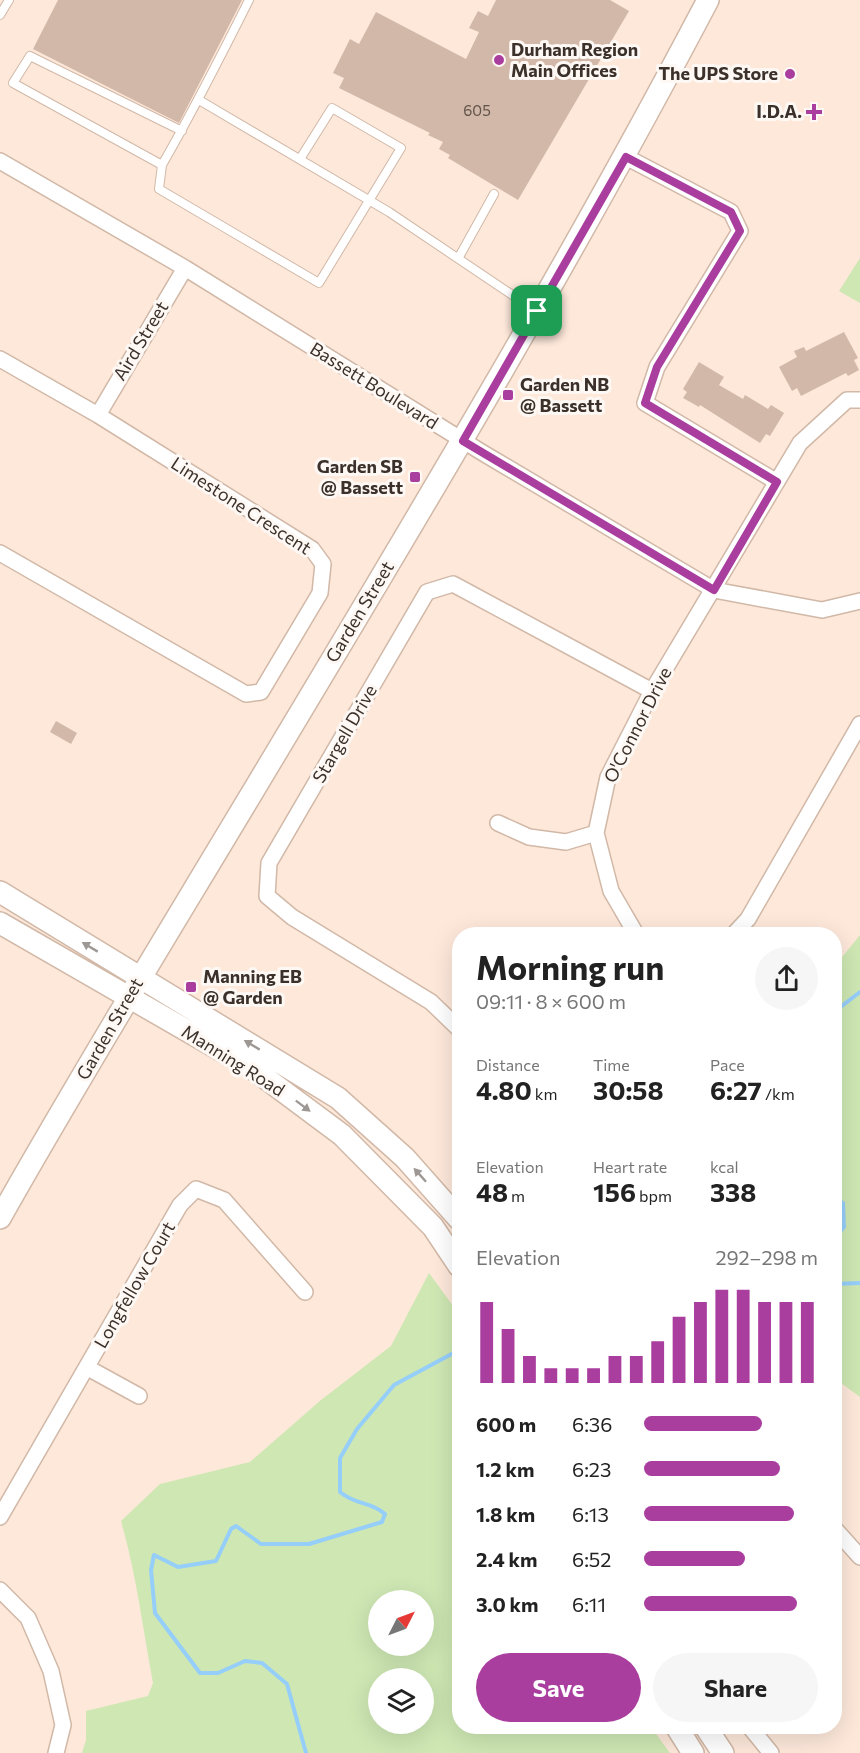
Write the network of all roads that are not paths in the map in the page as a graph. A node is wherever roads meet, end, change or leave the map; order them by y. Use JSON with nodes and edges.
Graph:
{"nodes":[{"id":1,"x":9,"y":0,"type":"edge"},
{"id":2,"x":249,"y":0,"type":"edge"},
{"id":3,"x":708,"y":0,"type":"edge"},
{"id":4,"x":0,"y":15,"type":"edge"},
{"id":5,"x":199,"y":100,"type":"junction"},
{"id":6,"x":182,"y":130,"type":"junction"},
{"id":7,"x":626,"y":157,"type":"junction"},
{"id":8,"x":300,"y":159,"type":"junction"},
{"id":9,"x":0,"y":161,"type":"edge"},
{"id":10,"x":162,"y":165,"type":"junction"},
{"id":11,"x":494,"y":194,"type":"dead end"},
{"id":12,"x":368,"y":200,"type":"junction"},
{"id":13,"x":459,"y":257,"type":"junction"},
{"id":14,"x":185,"y":268,"type":"junction"},
{"id":15,"x":537,"y":311,"type":"junction"},
{"id":16,"x":0,"y":359,"type":"edge"},
{"id":17,"x":860,"y":400,"type":"edge"},
{"id":18,"x":98,"y":415,"type":"junction"},
{"id":19,"x":463,"y":441,"type":"junction"},
{"id":20,"x":777,"y":482,"type":"junction"},
{"id":21,"x":4,"y":556,"type":"edge"},
{"id":22,"x":714,"y":590,"type":"junction"},
{"id":23,"x":860,"y":601,"type":"edge"},
{"id":24,"x":652,"y":691,"type":"junction"},
{"id":25,"x":860,"y":724,"type":"edge"},
{"id":26,"x":498,"y":823,"type":"dead end"},
{"id":27,"x":596,"y":833,"type":"junction"},
{"id":28,"x":0,"y":892,"type":"edge"},
{"id":29,"x":0,"y":923,"type":"edge"},
{"id":30,"x":632,"y":927,"type":"edge"},
{"id":31,"x":741,"y":927,"type":"edge"},
{"id":32,"x":141,"y":977,"type":"junction"},
{"id":33,"x":128,"y":999,"type":"junction"},
{"id":34,"x":452,"y":1022,"type":"edge"},
{"id":35,"x":452,"y":1210,"type":"edge"},
{"id":36,"x":0,"y":1218,"type":"edge"},
{"id":37,"x":452,"y":1256,"type":"edge"},
{"id":38,"x":305,"y":1292,"type":"dead end"},
{"id":39,"x":88,"y":1368,"type":"junction"},
{"id":40,"x":139,"y":1396,"type":"dead end"},
{"id":41,"x":0,"y":1517,"type":"edge"},
{"id":42,"x":842,"y":1537,"type":"edge"},
{"id":43,"x":860,"y":1557,"type":"edge"},
{"id":44,"x":0,"y":1590,"type":"edge"},
{"id":45,"x":681,"y":1734,"type":"edge"},
{"id":46,"x":710,"y":1734,"type":"edge"},
{"id":47,"x":756,"y":1734,"type":"edge"},
{"id":48,"x":56,"y":1753,"type":"edge"},
{"id":49,"x":693,"y":1753,"type":"edge"},
{"id":50,"x":723,"y":1753,"type":"edge"},
{"id":51,"x":771,"y":1753,"type":"edge"}],
"edges":[{"from":1,"to":4,"type":"lane"},
{"from":2,"to":5,"type":"lane"},
{"from":3,"to":7,"type":"street","name":"Garden Street"},
{"from":5,"to":6,"type":"lane"},
{"from":5,"to":8,"type":"lane"},
{"from":6,"to":10,"type":"lane"},
{"from":6,"to":10,"type":"lane"},
{"from":7,"to":15,"type":"street","name":"Garden Street"},
{"from":7,"to":20,"type":"street"},
{"from":8,"to":12,"type":"lane"},
{"from":8,"to":12,"type":"lane"},
{"from":9,"to":14,"type":"street","name":"Bassett Boulevard"},
{"from":10,"to":12,"type":"lane"},
{"from":11,"to":13,"type":"lane"},
{"from":12,"to":13,"type":"lane"},
{"from":13,"to":15,"type":"lane"},
{"from":14,"to":18,"type":"street","name":"Aird Street"},
{"from":14,"to":19,"type":"street","name":"Bassett Boulevard"},
{"from":15,"to":19,"type":"street","name":"Garden Street"},
{"from":16,"to":18,"type":"street","name":"Limestone Crescent"},
{"from":17,"to":20,"type":"street","name":"O'Connor Drive"},
{"from":18,"to":21,"type":"street","name":"Limestone Crescent"},
{"from":19,"to":22,"type":"street","name":"Bassett Boulevard"},
{"from":19,"to":32,"type":"street","name":"Garden Street"},
{"from":20,"to":22,"type":"street","name":"O'Connor Drive"},
{"from":22,"to":23,"type":"street","name":"Bassett Boulevard"},
{"from":22,"to":24,"type":"street","name":"O'Connor Drive"},
{"from":24,"to":27,"type":"street","name":"O'Connor Drive"},
{"from":24,"to":34,"type":"street","name":"Stargell Drive"},
{"from":25,"to":31,"type":"street"},
{"from":26,"to":27,"type":"street"},
{"from":27,"to":30,"type":"street","name":"O'Connor Drive"},
{"from":32,"to":28,"type":"street","name":"Manning Road","one_way":true},
{"from":29,"to":33,"type":"street","name":"Manning Road"},
{"from":32,"to":33,"type":"street","name":"Garden Street"},
{"from":35,"to":32,"type":"street","name":"Manning Road","one_way":true},
{"from":33,"to":36,"type":"street","name":"Garden Street"},
{"from":33,"to":37,"type":"street","name":"Manning Road","one_way":true},
{"from":38,"to":39,"type":"street","name":"Longfellow Court"},
{"from":39,"to":40,"type":"street"},
{"from":39,"to":41,"type":"street","name":"Longfellow Court"},
{"from":42,"to":43,"type":"street"},
{"from":44,"to":48,"type":"street"},
{"from":45,"to":49,"type":"street"},
{"from":46,"to":50,"type":"street"},
{"from":47,"to":51,"type":"street"}]}
